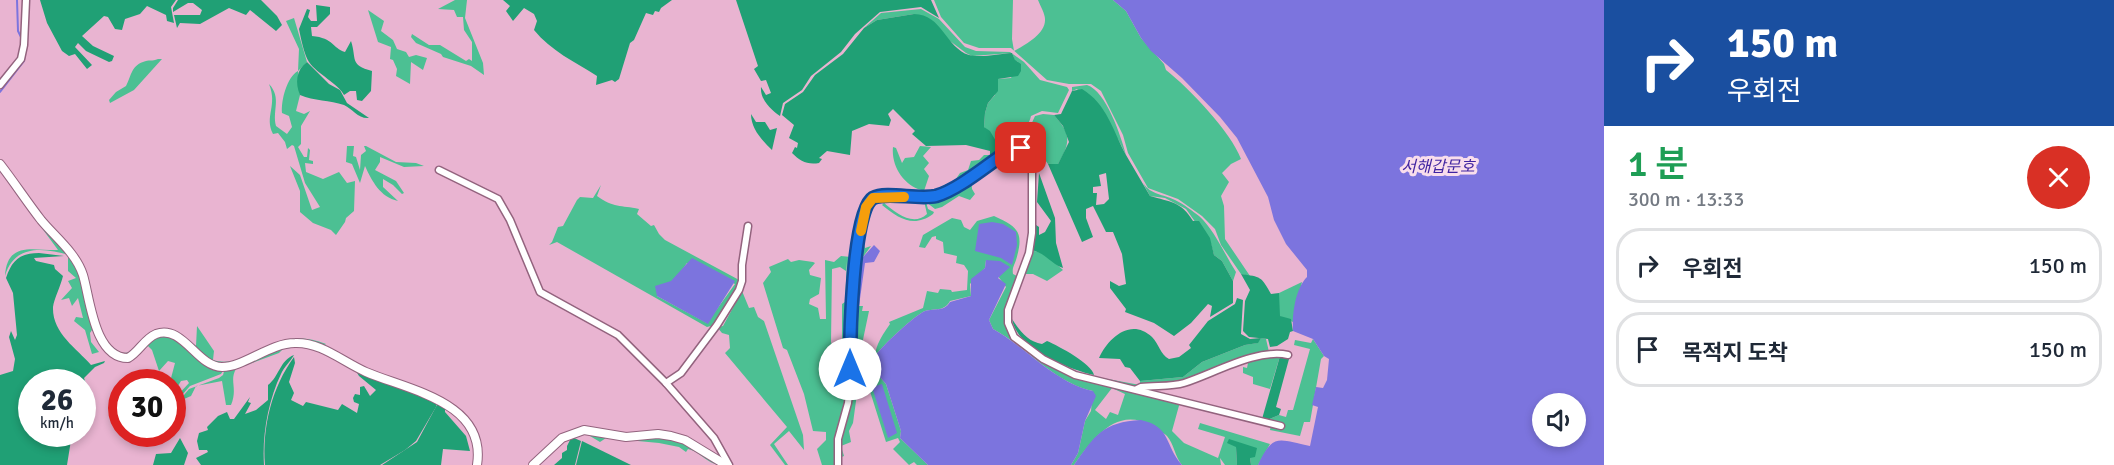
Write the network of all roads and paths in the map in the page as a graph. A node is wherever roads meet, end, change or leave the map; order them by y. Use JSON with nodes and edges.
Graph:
{"nodes":[{"id":1,"x":26,"y":0,"type":"edge"},
{"id":2,"x":0,"y":85,"type":"edge"},
{"id":3,"x":0,"y":164,"type":"edge"},
{"id":4,"x":438,"y":170,"type":"dead end"},
{"id":5,"x":748,"y":226,"type":"dead end"},
{"id":6,"x":1288,"y":355,"type":"dead end"},
{"id":7,"x":666,"y":383,"type":"junction"},
{"id":8,"x":1137,"y":389,"type":"junction"},
{"id":9,"x":1281,"y":426,"type":"dead end"},
{"id":10,"x":477,"y":465,"type":"edge"},
{"id":11,"x":533,"y":465,"type":"edge"},
{"id":12,"x":728,"y":465,"type":"edge"},
{"id":13,"x":838,"y":465,"type":"edge"}],
"edges":[{"from":1,"to":2,"type":"street"},
{"from":3,"to":10,"type":"street"},
{"from":4,"to":7,"type":"street"},
{"from":5,"to":7,"type":"street"},
{"from":6,"to":8,"type":"street"},
{"from":7,"to":12,"type":"street"},
{"from":8,"to":9,"type":"street"},
{"from":8,"to":13,"type":"street"},
{"from":11,"to":12,"type":"street"}]}
